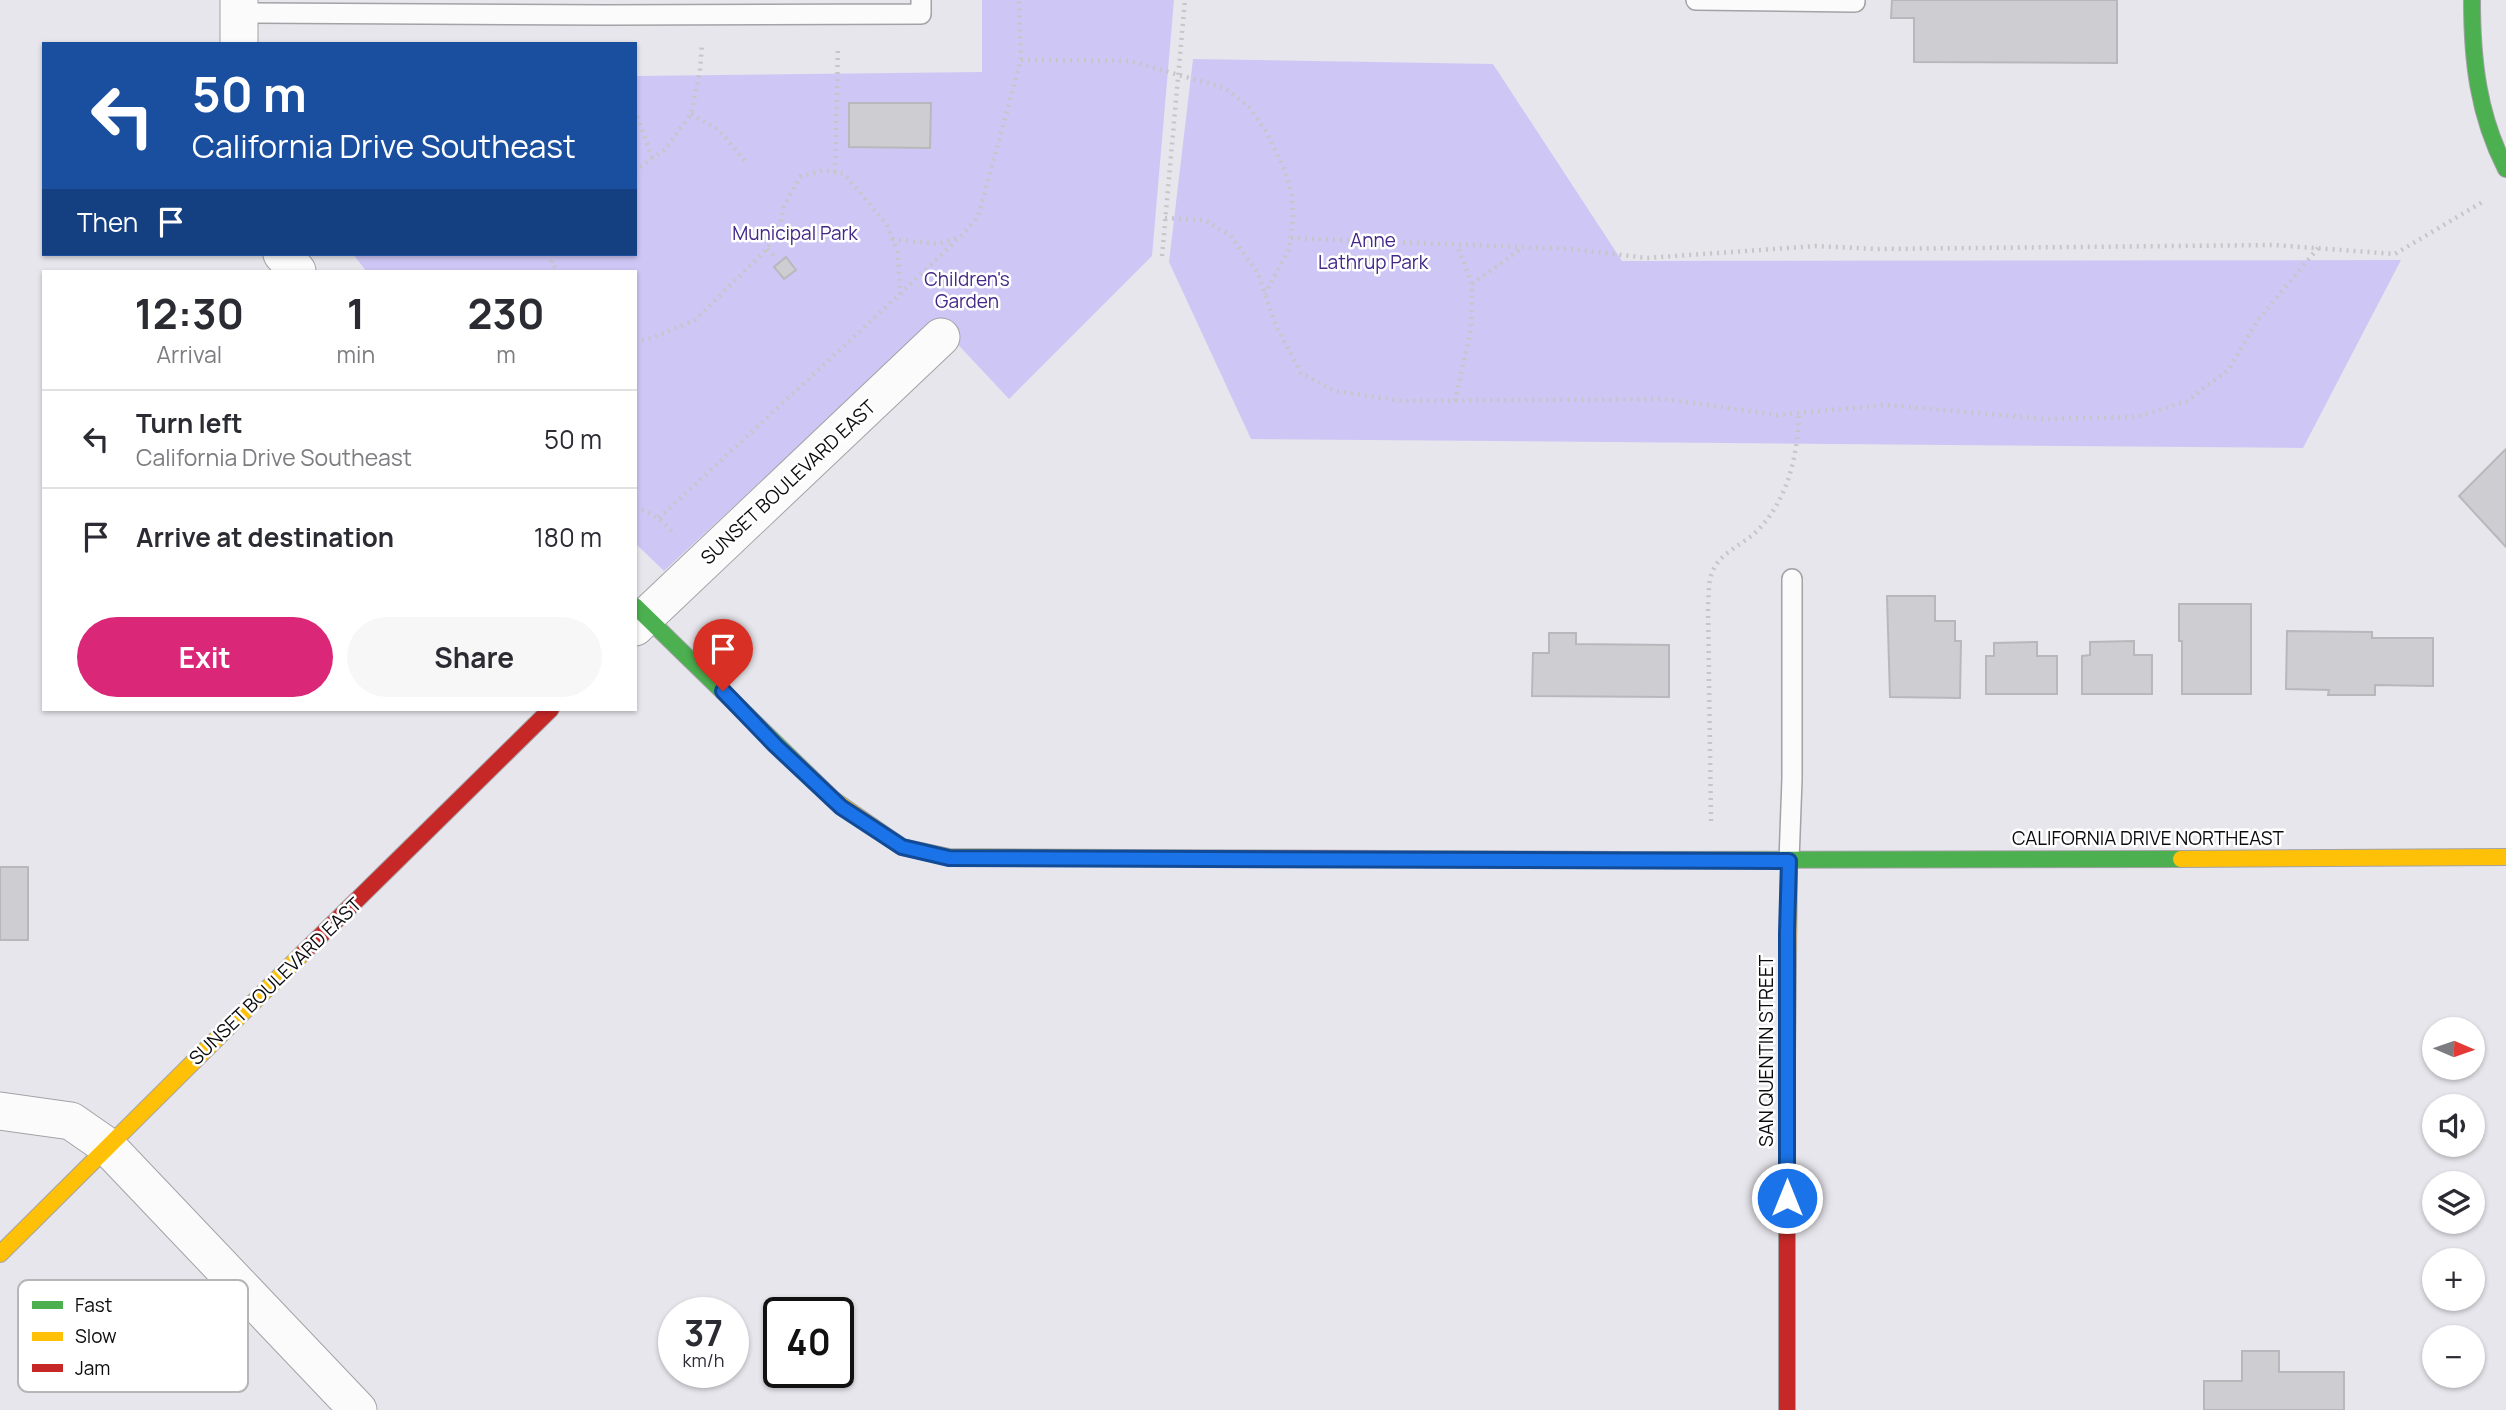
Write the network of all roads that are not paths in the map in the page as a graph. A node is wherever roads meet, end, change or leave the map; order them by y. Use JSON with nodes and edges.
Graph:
{"nodes":[{"id":1,"x":921,"y":0,"type":"edge"},
{"id":2,"x":1696,"y":0,"type":"edge"},
{"id":3,"x":2472,"y":0,"type":"edge"},
{"id":4,"x":1855,"y":2,"type":"dead end"},
{"id":5,"x":785,"y":7,"type":"edge"},
{"id":6,"x":239,"y":19,"type":"edge"},
{"id":7,"x":2505,"y":165,"type":"edge"},
{"id":8,"x":284,"y":256,"type":"edge"},
{"id":9,"x":296,"y":270,"type":"edge"},
{"id":10,"x":941,"y":337,"type":"dead end"},
{"id":11,"x":1791,"y":579,"type":"dead end"},
{"id":12,"x":639,"y":617,"type":"edge"},
{"id":13,"x":549,"y":711,"type":"edge"},
{"id":14,"x":2506,"y":857,"type":"edge"},
{"id":15,"x":1789,"y":861,"type":"junction"},
{"id":16,"x":0,"y":1111,"type":"edge"},
{"id":17,"x":107,"y":1146,"type":"junction"},
{"id":18,"x":0,"y":1254,"type":"edge"},
{"id":19,"x":234,"y":1280,"type":"edge"},
{"id":20,"x":248,"y":1294,"type":"edge"},
{"id":21,"x":358,"y":1410,"type":"edge"},
{"id":22,"x":1787,"y":1410,"type":"edge"}],
"edges":[{"from":1,"to":5,"type":"lane"},
{"from":2,"to":4,"type":"lane"},
{"from":3,"to":7,"type":"street"},
{"from":5,"to":6,"type":"lane"},
{"from":8,"to":9,"type":"street"},
{"from":10,"to":12,"type":"street","name":"SUNSET BOULEVARD EAST"},
{"from":11,"to":15,"type":"lane"},
{"from":12,"to":15,"type":"street","name":"CALIFORNIA DRIVE NORTHEAST"},
{"from":13,"to":17,"type":"street","name":"SUNSET BOULEVARD EAST"},
{"from":14,"to":15,"type":"street","name":"CALIFORNIA DRIVE NORTHEAST"},
{"from":15,"to":22,"type":"street","name":"SAN QUENTIN STREET"},
{"from":16,"to":17,"type":"street"},
{"from":17,"to":18,"type":"street","name":"SUNSET BOULEVARD EAST"},
{"from":17,"to":19,"type":"street"},
{"from":20,"to":21,"type":"street"}]}
